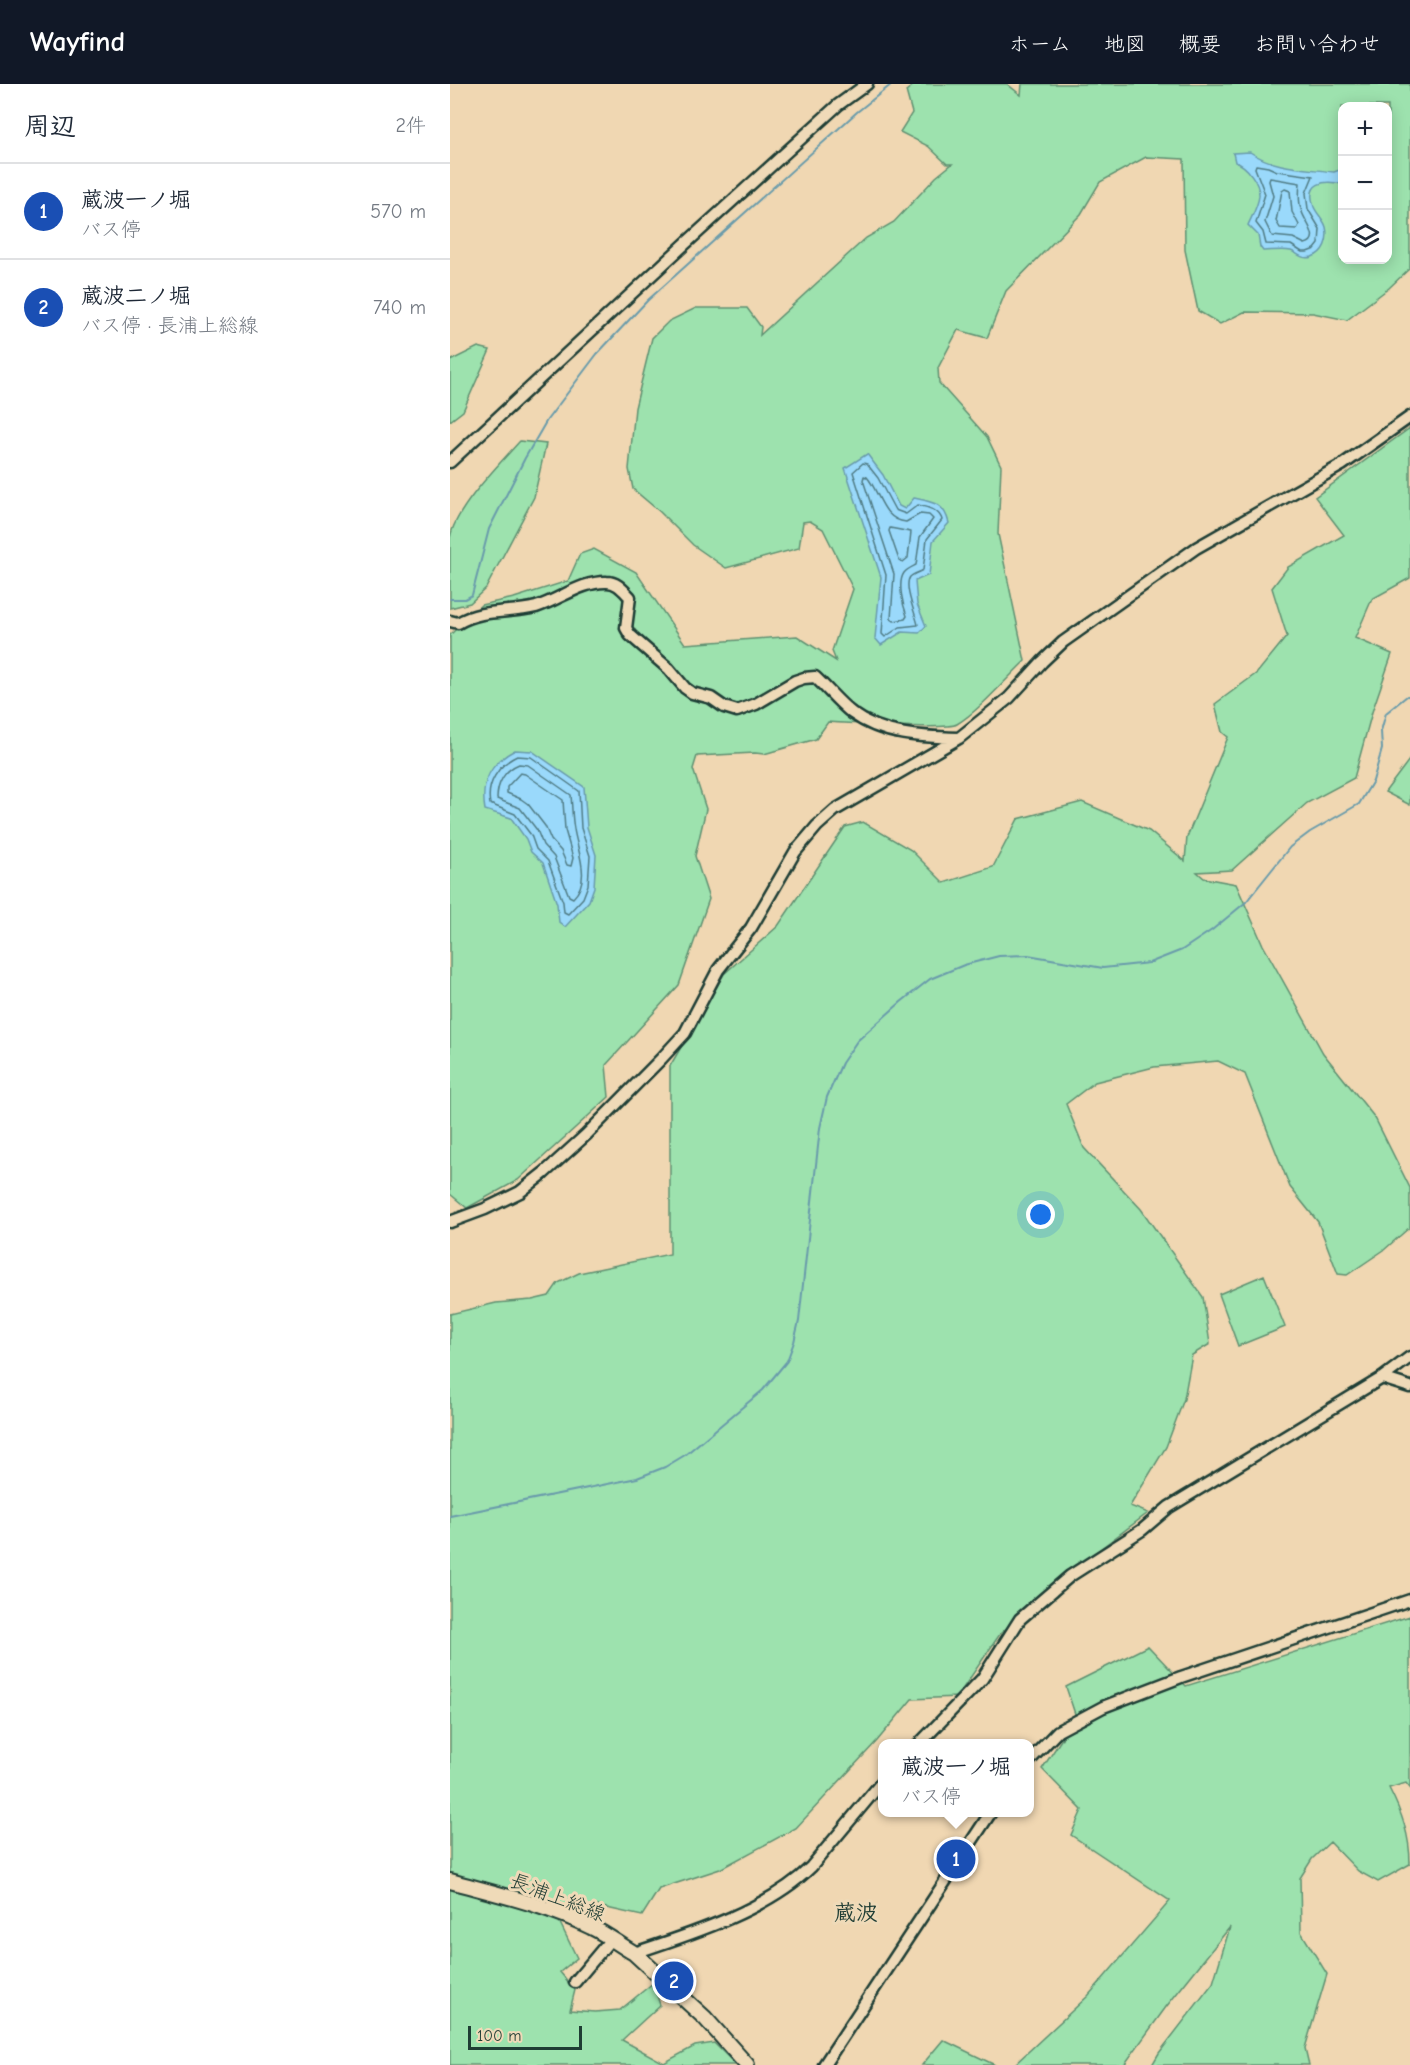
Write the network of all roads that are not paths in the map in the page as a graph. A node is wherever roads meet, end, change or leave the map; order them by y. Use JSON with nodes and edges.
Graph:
{"nodes":[{"id":1,"x":867,"y":84,"type":"edge"},
{"id":2,"x":1410,"y":417,"type":"edge"},
{"id":3,"x":450,"y":462,"type":"edge"},
{"id":4,"x":450,"y":621,"type":"edge"},
{"id":5,"x":959,"y":738,"type":"junction"},
{"id":6,"x":450,"y":1222,"type":"edge"},
{"id":7,"x":1410,"y":1357,"type":"edge"},
{"id":8,"x":1382,"y":1378,"type":"junction"},
{"id":9,"x":1410,"y":1387,"type":"edge"},
{"id":10,"x":1410,"y":1600,"type":"edge"},
{"id":11,"x":923,"y":1739,"type":"edge"},
{"id":12,"x":1034,"y":1755,"type":"edge"},
{"id":13,"x":878,"y":1787,"type":"edge"},
{"id":14,"x":988,"y":1817,"type":"edge"},
{"id":15,"x":450,"y":1881,"type":"edge"},
{"id":16,"x":611,"y":1939,"type":"junction"},
{"id":17,"x":634,"y":1953,"type":"junction"},
{"id":18,"x":575,"y":1982,"type":"dead end"},
{"id":19,"x":747,"y":2065,"type":"edge"},
{"id":20,"x":824,"y":2065,"type":"edge"}],
"edges":[{"from":1,"to":3,"type":"street"},
{"from":2,"to":5,"type":"street"},
{"from":4,"to":5,"type":"street"},
{"from":5,"to":6,"type":"street"},
{"from":7,"to":8,"type":"street"},
{"from":8,"to":9,"type":"street"},
{"from":8,"to":11,"type":"street"},
{"from":10,"to":12,"type":"street"},
{"from":13,"to":17,"type":"street"},
{"from":14,"to":20,"type":"street"},
{"from":15,"to":16,"type":"main road","name":"長浦上総線"},
{"from":16,"to":17,"type":"main road","name":"長浦上総線"},
{"from":16,"to":18,"type":"street"},
{"from":17,"to":19,"type":"main road","name":"長浦上総線"}]}
